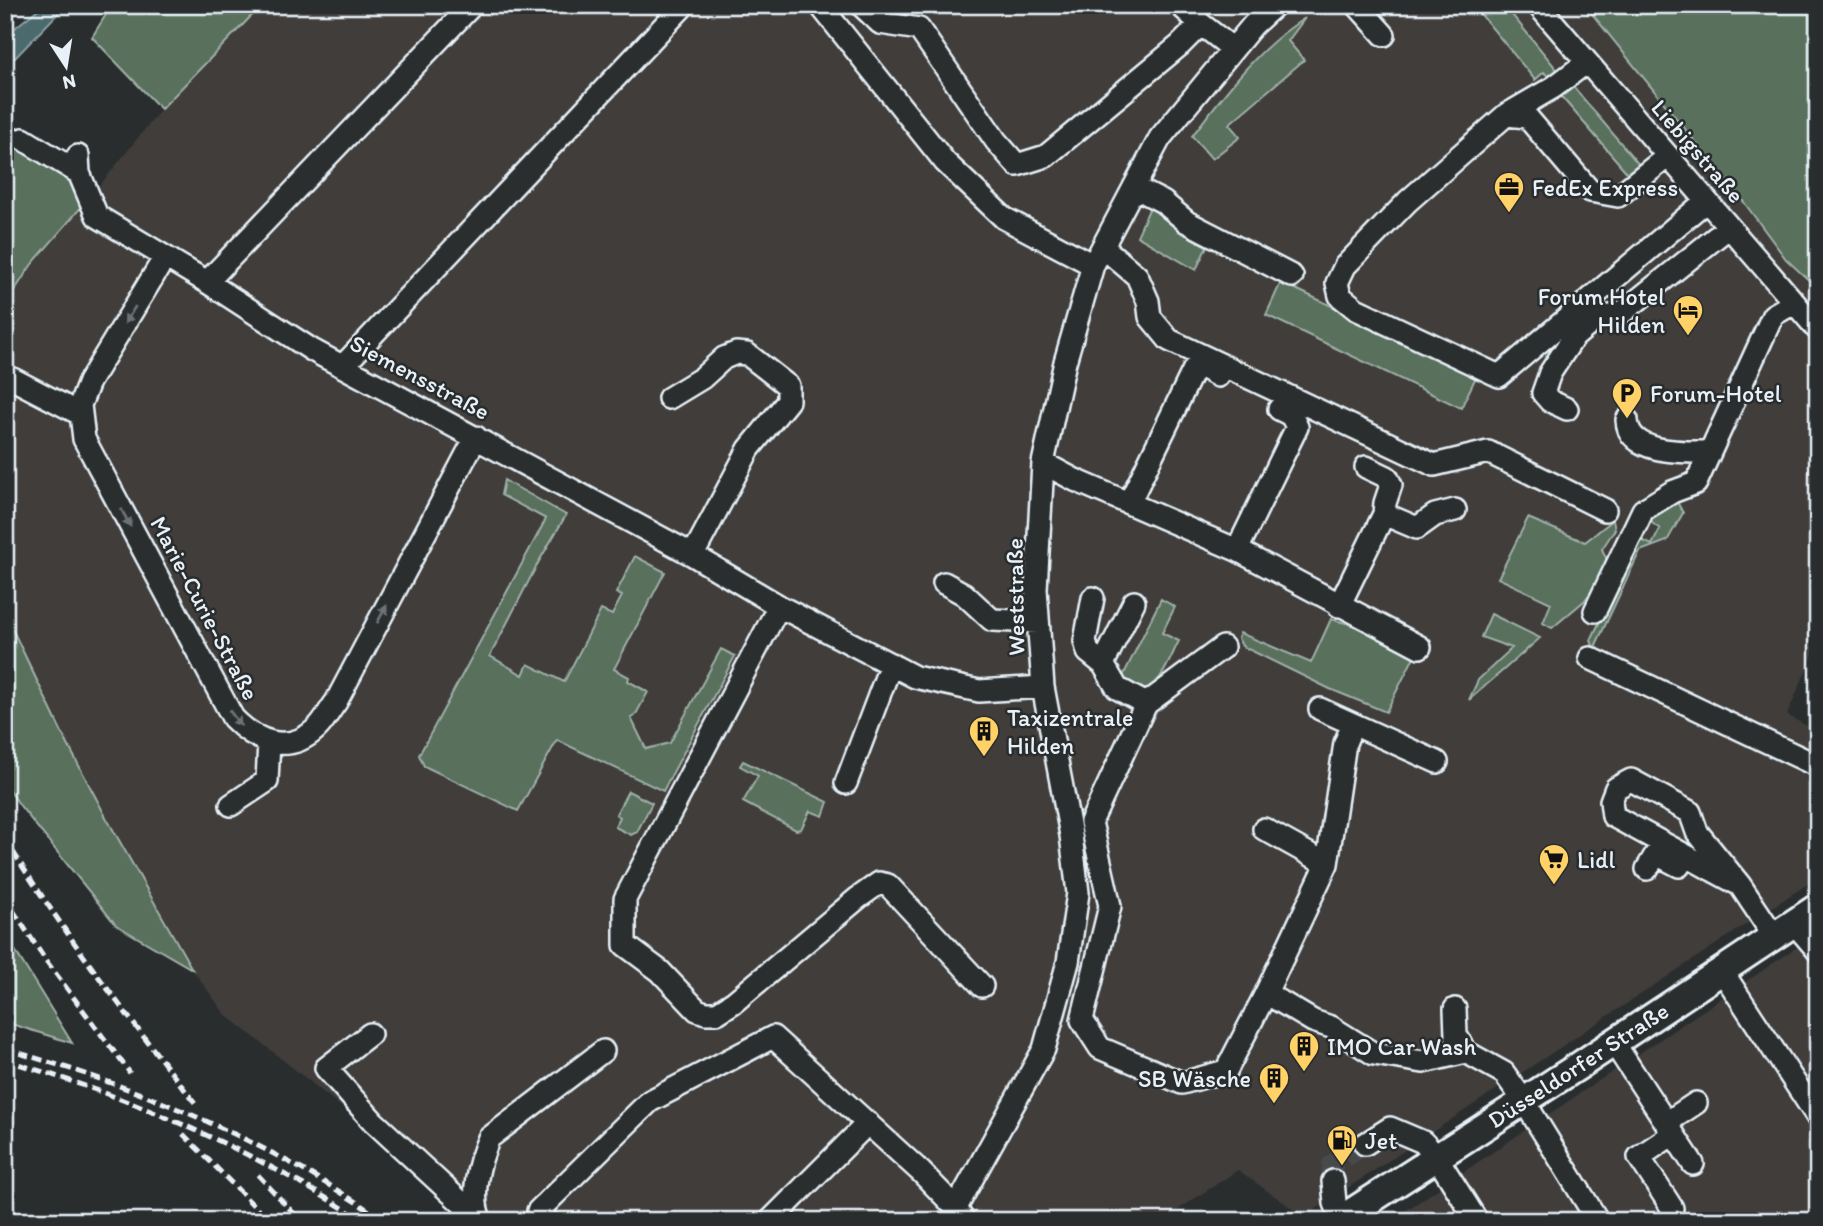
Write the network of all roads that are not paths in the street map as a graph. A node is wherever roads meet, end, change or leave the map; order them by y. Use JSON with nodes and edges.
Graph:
{"nodes":[{"id":1,"x":472,"y":5,"type":"edge"},
{"id":2,"x":684,"y":5,"type":"edge"},
{"id":3,"x":820,"y":5,"type":"edge"},
{"id":4,"x":861,"y":5,"type":"edge"},
{"id":5,"x":1180,"y":5,"type":"edge"},
{"id":6,"x":1275,"y":5,"type":"edge"},
{"id":7,"x":1357,"y":5,"type":"edge"},
{"id":8,"x":1538,"y":5,"type":"edge"},
{"id":9,"x":1201,"y":24,"type":"junction"},
{"id":10,"x":1384,"y":35,"type":"dead end"},
{"id":11,"x":1233,"y":49,"type":"junction"},
{"id":12,"x":1587,"y":62,"type":"junction"},
{"id":13,"x":1506,"y":115,"type":"junction"},
{"id":14,"x":23,"y":139,"type":"dead end"},
{"id":15,"x":1668,"y":156,"type":"junction"},
{"id":16,"x":1134,"y":187,"type":"junction"},
{"id":17,"x":1706,"y":201,"type":"junction"},
{"id":18,"x":1728,"y":227,"type":"junction"},
{"id":19,"x":1098,"y":256,"type":"junction"},
{"id":20,"x":165,"y":257,"type":"junction"},
{"id":21,"x":1292,"y":276,"type":"dead end"},
{"id":22,"x":206,"y":282,"type":"junction"},
{"id":23,"x":1794,"y":303,"type":"junction"},
{"id":24,"x":1818,"y":330,"type":"edge"},
{"id":25,"x":343,"y":366,"type":"junction"},
{"id":26,"x":5,"y":376,"type":"edge"},
{"id":27,"x":1236,"y":384,"type":"dead end"},
{"id":28,"x":669,"y":398,"type":"dead end"},
{"id":29,"x":1279,"y":409,"type":"dead end"},
{"id":30,"x":1567,"y":409,"type":"dead end"},
{"id":31,"x":80,"y":414,"type":"junction"},
{"id":32,"x":1628,"y":420,"type":"dead end"},
{"id":33,"x":476,"y":437,"type":"junction"},
{"id":34,"x":1710,"y":452,"type":"junction"},
{"id":35,"x":1044,"y":463,"type":"junction"},
{"id":36,"x":1366,"y":467,"type":"dead end"},
{"id":37,"x":1129,"y":503,"type":"junction"},
{"id":38,"x":1605,"y":509,"type":"dead end"},
{"id":39,"x":1455,"y":510,"type":"dead end"},
{"id":40,"x":1384,"y":514,"type":"junction"},
{"id":41,"x":1237,"y":550,"type":"junction"},
{"id":42,"x":694,"y":555,"type":"junction"},
{"id":43,"x":944,"y":583,"type":"dead end"},
{"id":44,"x":1093,"y":598,"type":"dead end"},
{"id":45,"x":1134,"y":602,"type":"dead end"},
{"id":46,"x":779,"y":606,"type":"junction"},
{"id":47,"x":1339,"y":606,"type":"junction"},
{"id":48,"x":1595,"y":611,"type":"dead end"},
{"id":49,"x":1038,"y":622,"type":"junction"},
{"id":50,"x":1420,"y":647,"type":"dead end"},
{"id":51,"x":1223,"y":648,"type":"dead end"},
{"id":52,"x":1590,"y":658,"type":"dead end"},
{"id":53,"x":891,"y":664,"type":"junction"},
{"id":54,"x":1103,"y":664,"type":"junction"},
{"id":55,"x":1044,"y":687,"type":"junction"},
{"id":56,"x":1146,"y":704,"type":"junction"},
{"id":57,"x":1320,"y":709,"type":"dead end"},
{"id":58,"x":1353,"y":724,"type":"junction"},
{"id":59,"x":269,"y":742,"type":"junction"},
{"id":60,"x":1437,"y":762,"type":"dead end"},
{"id":61,"x":1818,"y":766,"type":"edge"},
{"id":62,"x":846,"y":783,"type":"dead end"},
{"id":63,"x":231,"y":805,"type":"dead end"},
{"id":64,"x":1264,"y":830,"type":"dead end"},
{"id":65,"x":1327,"y":864,"type":"junction"},
{"id":66,"x":1647,"y":869,"type":"dead end"},
{"id":67,"x":1740,"y":885,"type":"junction"},
{"id":68,"x":1796,"y":923,"type":"edge"},
{"id":69,"x":1818,"y":951,"type":"edge"},
{"id":70,"x":1722,"y":971,"type":"junction"},
{"id":71,"x":982,"y":986,"type":"dead end"},
{"id":72,"x":1266,"y":993,"type":"junction"},
{"id":73,"x":1455,"y":1009,"type":"dead end"},
{"id":74,"x":370,"y":1034,"type":"dead end"},
{"id":75,"x":1614,"y":1043,"type":"junction"},
{"id":76,"x":603,"y":1051,"type":"dead end"},
{"id":77,"x":1466,"y":1052,"type":"junction"},
{"id":78,"x":1524,"y":1101,"type":"junction"},
{"id":79,"x":1696,"y":1103,"type":"dead end"},
{"id":80,"x":1818,"y":1118,"type":"edge"},
{"id":81,"x":868,"y":1124,"type":"junction"},
{"id":82,"x":1670,"y":1129,"type":"junction"},
{"id":83,"x":1365,"y":1144,"type":"tunnel mouth"},
{"id":84,"x":1436,"y":1156,"type":"junction"},
{"id":85,"x":1692,"y":1164,"type":"dead end"},
{"id":86,"x":1333,"y":1181,"type":"tunnel mouth"},
{"id":87,"x":1672,"y":1208,"type":"dead end"},
{"id":88,"x":960,"y":1214,"type":"edge"},
{"id":89,"x":480,"y":1220,"type":"edge"},
{"id":90,"x":1339,"y":1220,"type":"edge"},
{"id":91,"x":547,"y":1221,"type":"edge"},
{"id":92,"x":770,"y":1221,"type":"edge"},
{"id":93,"x":1478,"y":1221,"type":"edge"},
{"id":94,"x":1598,"y":1221,"type":"edge"}],
"edges":[{"from":1,"to":22,"type":"street"},
{"from":2,"to":25,"type":"street"},
{"from":3,"to":19,"type":"street"},
{"from":4,"to":9,"type":"street"},
{"from":5,"to":9,"type":"street"},
{"from":6,"to":11,"type":"street","name":"Weststraße"},
{"from":7,"to":10,"type":"street"},
{"from":8,"to":12,"type":"street","name":"Liebigstraße"},
{"from":9,"to":11,"type":"street"},
{"from":11,"to":16,"type":"street","name":"Weststraße"},
{"from":12,"to":13,"type":"street"},
{"from":12,"to":15,"type":"street","name":"Liebigstraße"},
{"from":13,"to":15,"type":"street"},
{"from":13,"to":17,"type":"street"},
{"from":14,"to":20,"type":"street","name":"Siemensstraße"},
{"from":15,"to":17,"type":"street","name":"Liebigstraße"},
{"from":16,"to":19,"type":"street","name":"Weststraße"},
{"from":16,"to":21,"type":"street"},
{"from":17,"to":18,"type":"street","name":"Liebigstraße"},
{"from":18,"to":23,"type":"street","name":"Liebigstraße"},
{"from":18,"to":30,"type":"street"},
{"from":19,"to":35,"type":"street","name":"Weststraße"},
{"from":19,"to":38,"type":"street"},
{"from":20,"to":22,"type":"street","name":"Siemensstraße"},
{"from":20,"to":31,"type":"street","one_way":true},
{"from":22,"to":25,"type":"street","name":"Siemensstraße"},
{"from":23,"to":24,"type":"street","name":"Liebigstraße"},
{"from":23,"to":34,"type":"street"},
{"from":25,"to":33,"type":"street","name":"Siemensstraße"},
{"from":26,"to":31,"type":"street"},
{"from":27,"to":37,"type":"street"},
{"from":28,"to":42,"type":"street"},
{"from":29,"to":41,"type":"street"},
{"from":31,"to":59,"type":"street","name":"Marie-Curie-Straße","one_way":true},
{"from":32,"to":34,"type":"street"},
{"from":33,"to":42,"type":"street","name":"Siemensstraße"},
{"from":59,"to":33,"type":"street","one_way":true},
{"from":34,"to":48,"type":"street"},
{"from":35,"to":37,"type":"street"},
{"from":35,"to":49,"type":"street","name":"Weststraße"},
{"from":36,"to":40,"type":"street"},
{"from":37,"to":41,"type":"street"},
{"from":39,"to":40,"type":"street"},
{"from":40,"to":47,"type":"street"},
{"from":41,"to":47,"type":"street"},
{"from":42,"to":46,"type":"street","name":"Siemensstraße"},
{"from":43,"to":49,"type":"street"},
{"from":44,"to":54,"type":"street"},
{"from":45,"to":54,"type":"street"},
{"from":46,"to":53,"type":"street","name":"Siemensstraße"},
{"from":46,"to":71,"type":"street"},
{"from":47,"to":50,"type":"street"},
{"from":49,"to":55,"type":"street","name":"Weststraße"},
{"from":51,"to":56,"type":"street"},
{"from":52,"to":61,"type":"street"},
{"from":53,"to":55,"type":"street","name":"Siemensstraße"},
{"from":53,"to":62,"type":"street"},
{"from":54,"to":56,"type":"street"},
{"from":55,"to":88,"type":"street","name":"Weststraße"},
{"from":56,"to":72,"type":"street"},
{"from":57,"to":58,"type":"street"},
{"from":58,"to":60,"type":"street"},
{"from":58,"to":65,"type":"street"},
{"from":59,"to":63,"type":"street"},
{"from":64,"to":65,"type":"street"},
{"from":65,"to":72,"type":"street"},
{"from":66,"to":68,"type":"street"},
{"from":67,"to":67,"type":"street"},
{"from":67,"to":68,"type":"street"},
{"from":68,"to":69,"type":"street"},
{"from":68,"to":70,"type":"main road","name":"Düsseldorfer Straße"},
{"from":70,"to":75,"type":"main road","name":"Düsseldorfer Straße"},
{"from":70,"to":80,"type":"street"},
{"from":72,"to":77,"type":"street"},
{"from":73,"to":77,"type":"street"},
{"from":74,"to":89,"type":"street"},
{"from":75,"to":78,"type":"main road","name":"Düsseldorfer Straße"},
{"from":75,"to":82,"type":"street"},
{"from":76,"to":89,"type":"street"},
{"from":77,"to":78,"type":"street"},
{"from":78,"to":84,"type":"main road","name":"Düsseldorfer Straße"},
{"from":78,"to":94,"type":"street"},
{"from":79,"to":82,"type":"street"},
{"from":81,"to":88,"type":"street"},
{"from":81,"to":91,"type":"street"},
{"from":81,"to":92,"type":"street"},
{"from":82,"to":85,"type":"street"},
{"from":82,"to":87,"type":"street"},
{"from":83,"to":84,"type":"street"},
{"from":84,"to":90,"type":"main road","name":"Düsseldorfer Straße"},
{"from":84,"to":93,"type":"street"},
{"from":86,"to":90,"type":"street"}]}
